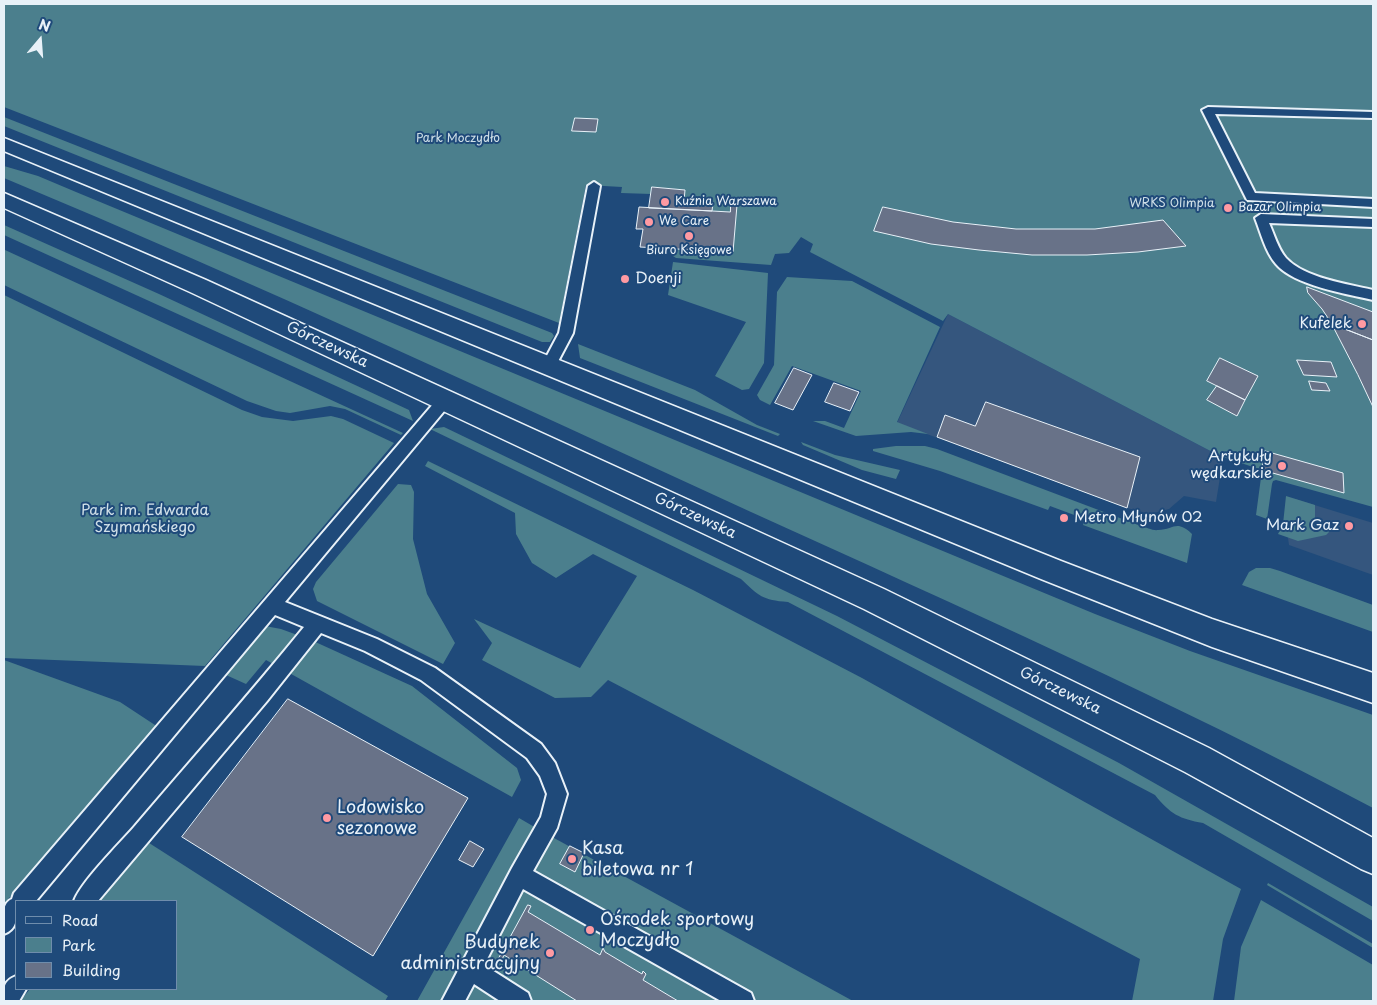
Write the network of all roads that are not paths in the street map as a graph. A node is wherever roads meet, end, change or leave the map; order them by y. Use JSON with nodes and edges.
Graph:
{"nodes":[{"id":1,"x":1373,"y":116,"type":"edge"},
{"id":2,"x":4,"y":144,"type":"edge"},
{"id":3,"x":594,"y":186,"type":"dead end"},
{"id":4,"x":4,"y":200,"type":"edge"},
{"id":5,"x":1373,"y":203,"type":"edge"},
{"id":6,"x":1373,"y":223,"type":"edge"},
{"id":7,"x":1373,"y":295,"type":"edge"},
{"id":8,"x":549,"y":365,"type":"junction"},
{"id":9,"x":445,"y":400,"type":"junction"},
{"id":10,"x":271,"y":604,"type":"junction"},
{"id":11,"x":317,"y":624,"type":"junction"},
{"id":12,"x":1373,"y":688,"type":"edge"},
{"id":13,"x":1373,"y":857,"type":"edge"},
{"id":14,"x":519,"y":875,"type":"junction"},
{"id":15,"x":23,"y":900,"type":"edge"},
{"id":16,"x":86,"y":900,"type":"edge"},
{"id":17,"x":15,"y":909,"type":"edge"},
{"id":18,"x":4,"y":922,"type":"edge"},
{"id":19,"x":470,"y":969,"type":"junction"},
{"id":20,"x":15,"y":988,"type":"edge"},
{"id":21,"x":5,"y":1001,"type":"edge"},
{"id":22,"x":453,"y":1001,"type":"edge"},
{"id":23,"x":520,"y":1001,"type":"edge"},
{"id":24,"x":743,"y":1001,"type":"edge"}],
"edges":[{"from":1,"to":5,"type":"lane"},
{"from":2,"to":8,"type":"main road"},
{"from":3,"to":8,"type":"lane"},
{"from":4,"to":9,"type":"main road","name":"Górczewska"},
{"from":6,"to":7,"type":"lane"},
{"from":8,"to":12,"type":"main road"},
{"from":9,"to":10,"type":"lane"},
{"from":9,"to":13,"type":"main road","name":"Górczewska"},
{"from":10,"to":11,"type":"lane"},
{"from":10,"to":15,"type":"lane"},
{"from":11,"to":14,"type":"lane"},
{"from":11,"to":16,"type":"lane"},
{"from":14,"to":19,"type":"lane"},
{"from":14,"to":24,"type":"lane"},
{"from":17,"to":18,"type":"lane"},
{"from":19,"to":22,"type":"lane"},
{"from":19,"to":23,"type":"lane"},
{"from":20,"to":21,"type":"lane"}]}
